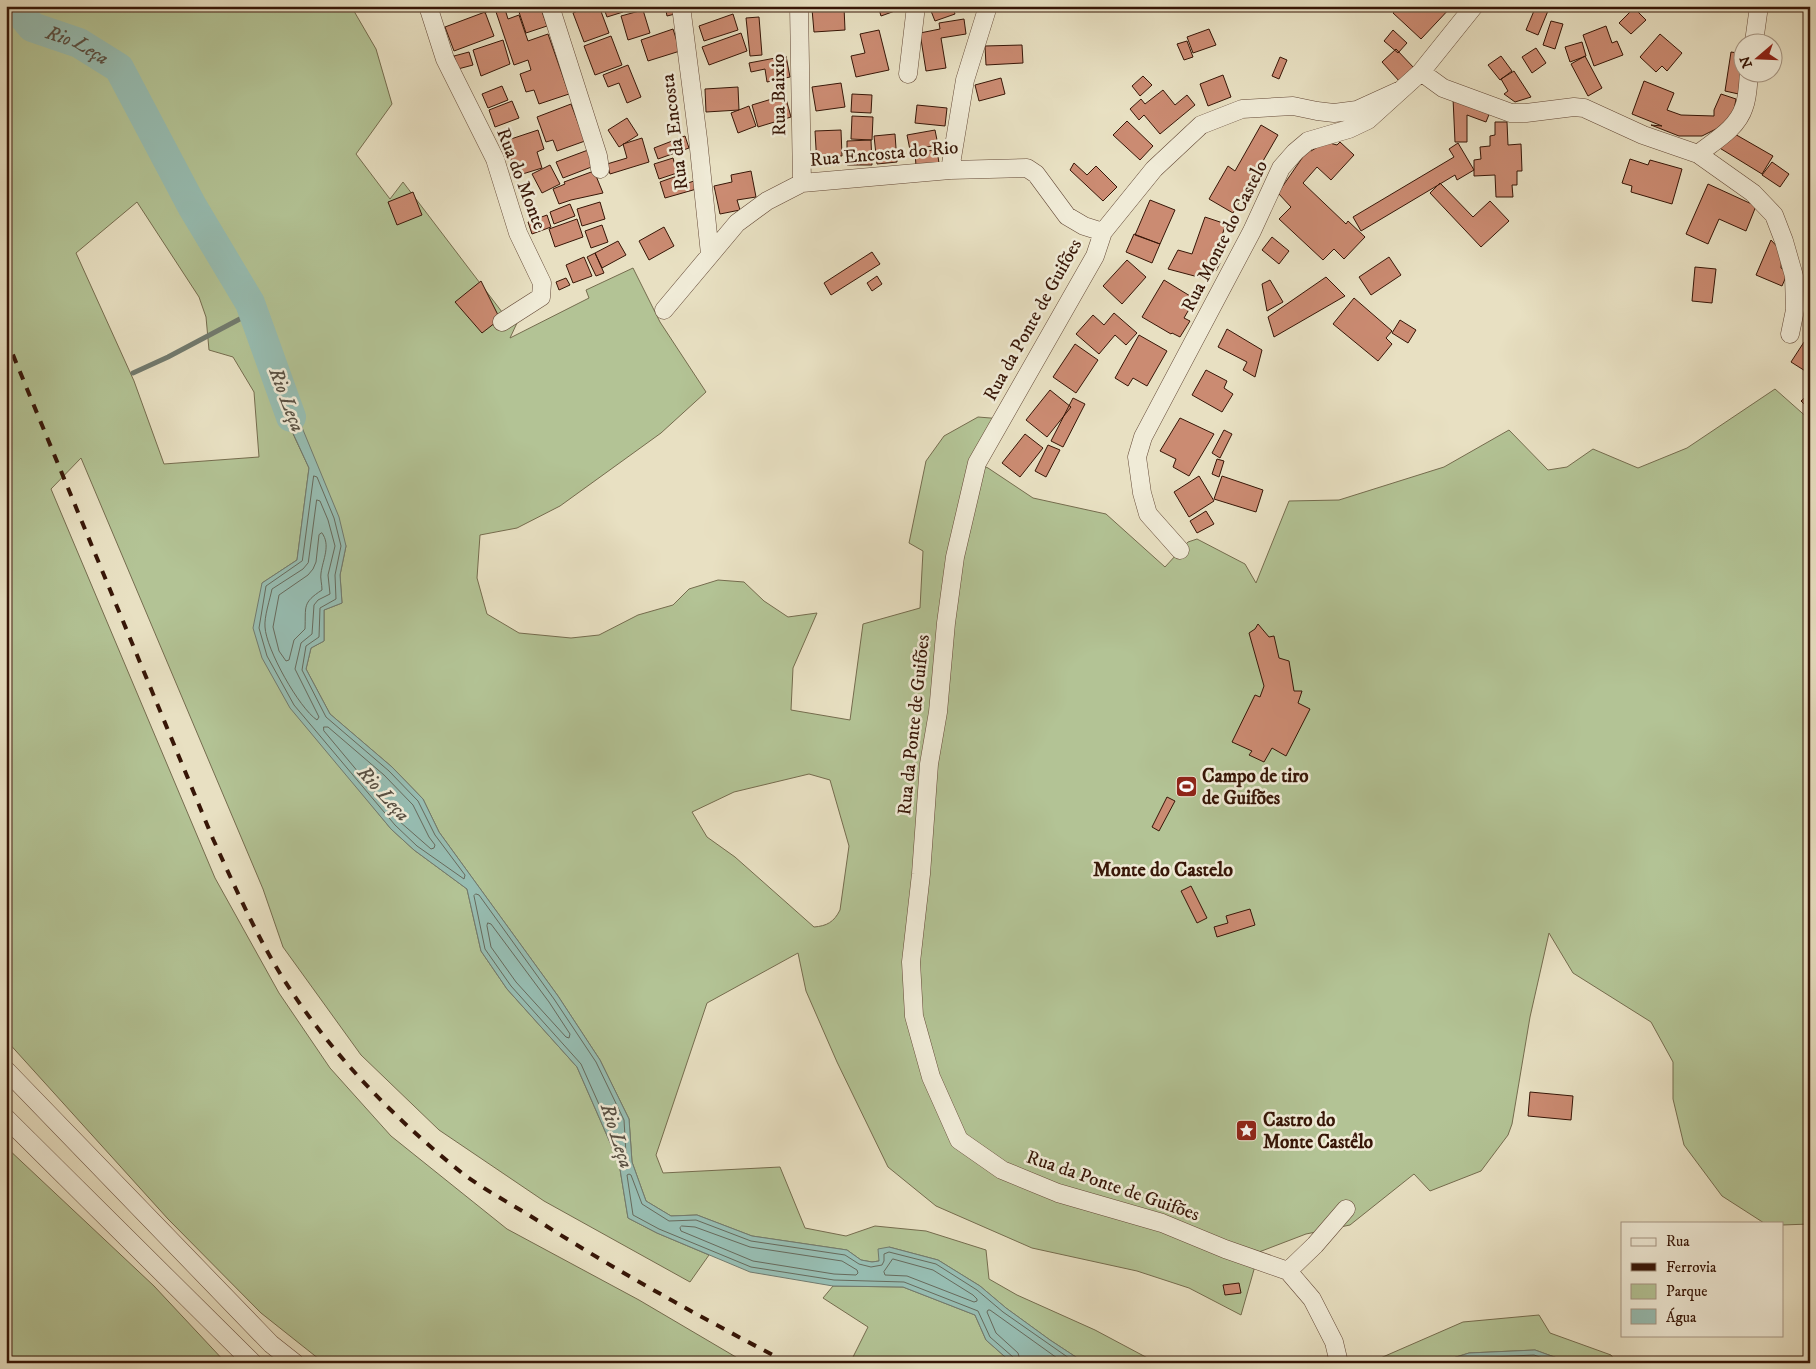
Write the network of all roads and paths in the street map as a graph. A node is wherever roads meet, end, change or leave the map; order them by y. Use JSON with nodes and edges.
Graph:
{"nodes":[{"id":1,"x":428,"y":6,"type":"edge"},
{"id":2,"x":550,"y":6,"type":"edge"},
{"id":3,"x":681,"y":6,"type":"edge"},
{"id":4,"x":799,"y":6,"type":"edge"},
{"id":5,"x":916,"y":6,"type":"edge"},
{"id":6,"x":988,"y":6,"type":"edge"},
{"id":7,"x":1474,"y":6,"type":"edge"},
{"id":8,"x":1759,"y":6,"type":"edge"},
{"id":9,"x":1755,"y":32,"type":"edge"},
{"id":10,"x":1421,"y":72,"type":"junction"},
{"id":11,"x":908,"y":74,"type":"dead end"},
{"id":12,"x":1748,"y":82,"type":"edge"},
{"id":13,"x":1401,"y":90,"type":"junction"},
{"id":14,"x":1698,"y":154,"type":"junction"},
{"id":15,"x":600,"y":169,"type":"dead end"},
{"id":16,"x":950,"y":170,"type":"junction"},
{"id":17,"x":802,"y":183,"type":"junction"},
{"id":18,"x":1103,"y":232,"type":"junction"},
{"id":19,"x":710,"y":254,"type":"junction"},
{"id":20,"x":664,"y":310,"type":"dead end"},
{"id":21,"x":502,"y":322,"type":"dead end"},
{"id":22,"x":1790,"y":334,"type":"dead end"},
{"id":23,"x":1180,"y":550,"type":"dead end"},
{"id":24,"x":6,"y":1070,"type":"edge"},
{"id":25,"x":6,"y":1118,"type":"edge"},
{"id":26,"x":1346,"y":1210,"type":"dead end"},
{"id":27,"x":1288,"y":1271,"type":"junction"},
{"id":28,"x":253,"y":1363,"type":"edge"},
{"id":29,"x":296,"y":1363,"type":"edge"},
{"id":30,"x":1339,"y":1363,"type":"edge"}],
"edges":[{"from":1,"to":21,"type":"street","name":"Rua do Monte"},
{"from":2,"to":15,"type":"street"},
{"from":3,"to":19,"type":"street","name":"Rua da Encosta"},
{"from":4,"to":17,"type":"street","name":"Rua Baixio"},
{"from":5,"to":11,"type":"street"},
{"from":6,"to":16,"type":"street"},
{"from":7,"to":10,"type":"street","name":"Rua Monte do Castelo"},
{"from":8,"to":9,"type":"street"},
{"from":10,"to":13,"type":"street","name":"Rua Monte do Castelo"},
{"from":10,"to":14,"type":"street"},
{"from":12,"to":14,"type":"street"},
{"from":13,"to":18,"type":"street","name":"Rua da Ponte de Guifões"},
{"from":13,"to":23,"type":"street","name":"Rua Monte do Castelo"},
{"from":14,"to":22,"type":"street"},
{"from":16,"to":17,"type":"street","name":"Rua Encosta do Rio"},
{"from":16,"to":18,"type":"street","name":"Rua Encosta do Rio"},
{"from":17,"to":19,"type":"street","name":"Rua Encosta do Rio"},
{"from":18,"to":27,"type":"street","name":"Rua da Ponte de Guifões"},
{"from":19,"to":20,"type":"street","name":"Rua Encosta do Rio"},
{"from":24,"to":29,"type":"street"},
{"from":25,"to":28,"type":"street"},
{"from":26,"to":27,"type":"street"},
{"from":27,"to":30,"type":"street"}]}
